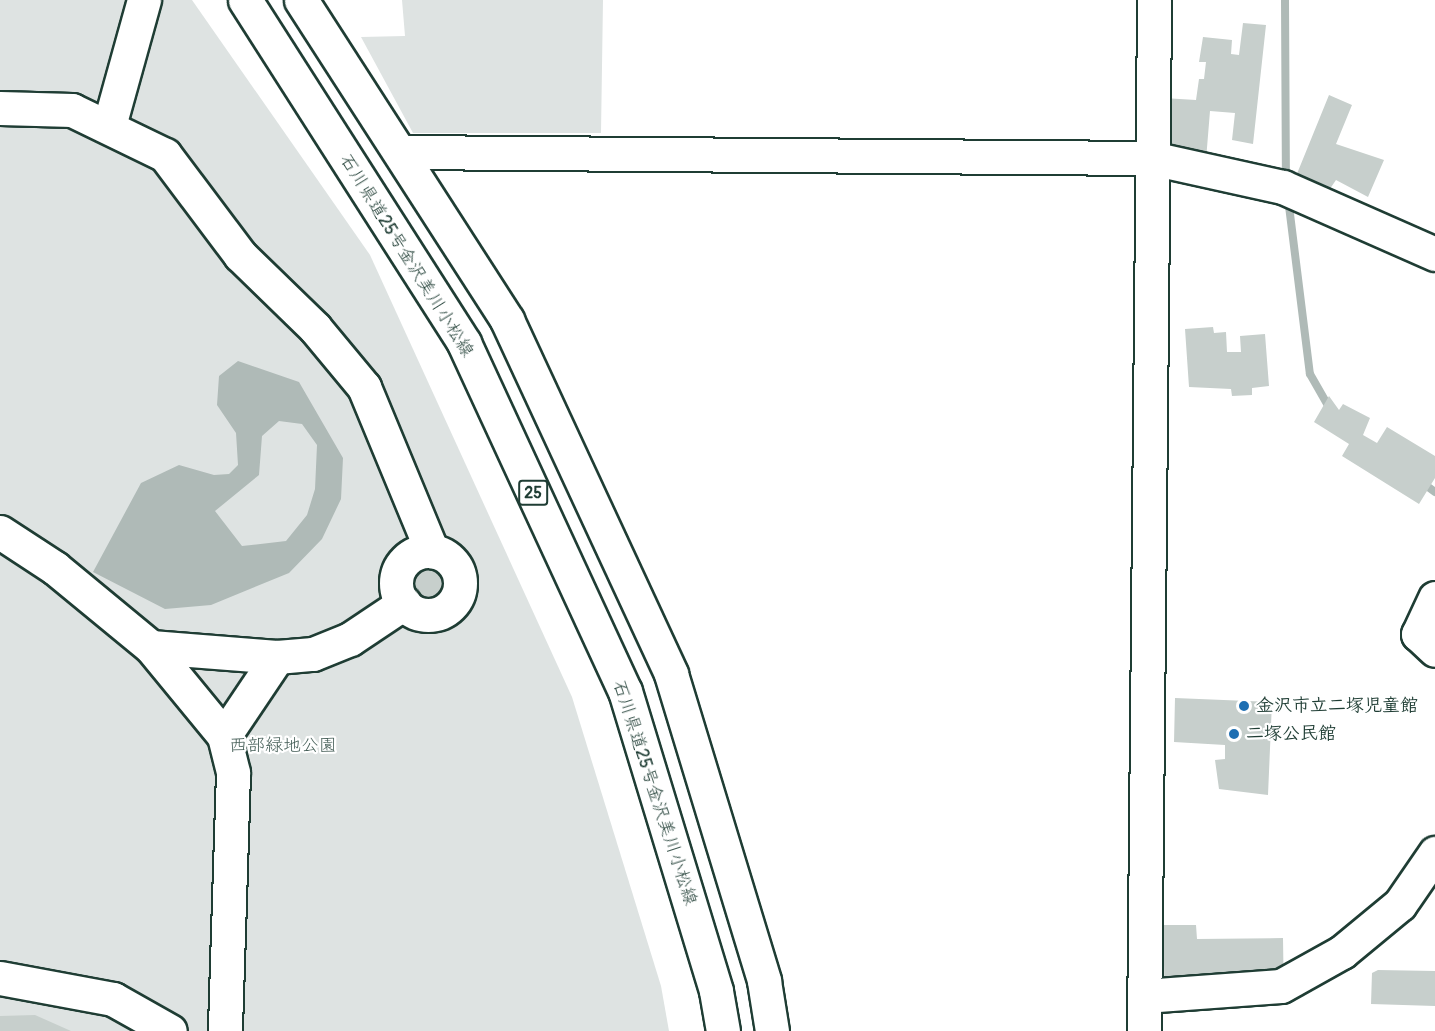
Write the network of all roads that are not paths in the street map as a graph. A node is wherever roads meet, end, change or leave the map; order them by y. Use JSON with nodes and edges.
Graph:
{"nodes":[{"id":1,"x":144,"y":0,"type":"edge"},
{"id":2,"x":245,"y":0,"type":"edge"},
{"id":3,"x":301,"y":0,"type":"edge"},
{"id":4,"x":1154,"y":0,"type":"edge"},
{"id":5,"x":0,"y":108,"type":"edge"},
{"id":6,"x":109,"y":126,"type":"junction"},
{"id":7,"x":401,"y":152,"type":"junction"},
{"id":8,"x":1151,"y":158,"type":"junction"},
{"id":9,"x":1435,"y":254,"type":"edge"},
{"id":10,"x":0,"y":532,"type":"edge"},
{"id":11,"x":432,"y":551,"type":"junction"},
{"id":12,"x":1435,"y":598,"type":"edge"},
{"id":13,"x":404,"y":603,"type":"junction"},
{"id":14,"x":151,"y":647,"type":"junction"},
{"id":15,"x":1435,"y":650,"type":"edge"},
{"id":16,"x":277,"y":657,"type":"junction"},
{"id":17,"x":224,"y":736,"type":"junction"},
{"id":18,"x":1435,"y":853,"type":"edge"},
{"id":19,"x":0,"y":978,"type":"edge"},
{"id":20,"x":1144,"y":996,"type":"junction"},
{"id":21,"x":170,"y":1031,"type":"edge"},
{"id":22,"x":225,"y":1031,"type":"edge"},
{"id":23,"x":723,"y":1031,"type":"edge"},
{"id":24,"x":772,"y":1031,"type":"edge"},
{"id":25,"x":1144,"y":1031,"type":"edge"}],
"edges":[{"from":1,"to":6,"type":"street"},
{"from":2,"to":23,"type":"street","name":"石川県道25号金沢美川小松線","number":"25"},
{"from":3,"to":7,"type":"street"},
{"from":4,"to":8,"type":"street"},
{"from":5,"to":6,"type":"street"},
{"from":6,"to":11,"type":"street"},
{"from":7,"to":8,"type":"street"},
{"from":7,"to":24,"type":"street"},
{"from":8,"to":9,"type":"street"},
{"from":8,"to":20,"type":"street"},
{"from":10,"to":14,"type":"street"},
{"from":11,"to":13,"type":"street"},
{"from":11,"to":13,"type":"street"},
{"from":12,"to":15,"type":"street"},
{"from":13,"to":16,"type":"street"},
{"from":14,"to":16,"type":"street"},
{"from":14,"to":17,"type":"street"},
{"from":16,"to":17,"type":"street"},
{"from":17,"to":22,"type":"street"},
{"from":18,"to":20,"type":"street"},
{"from":19,"to":21,"type":"street"},
{"from":20,"to":25,"type":"street"}]}
